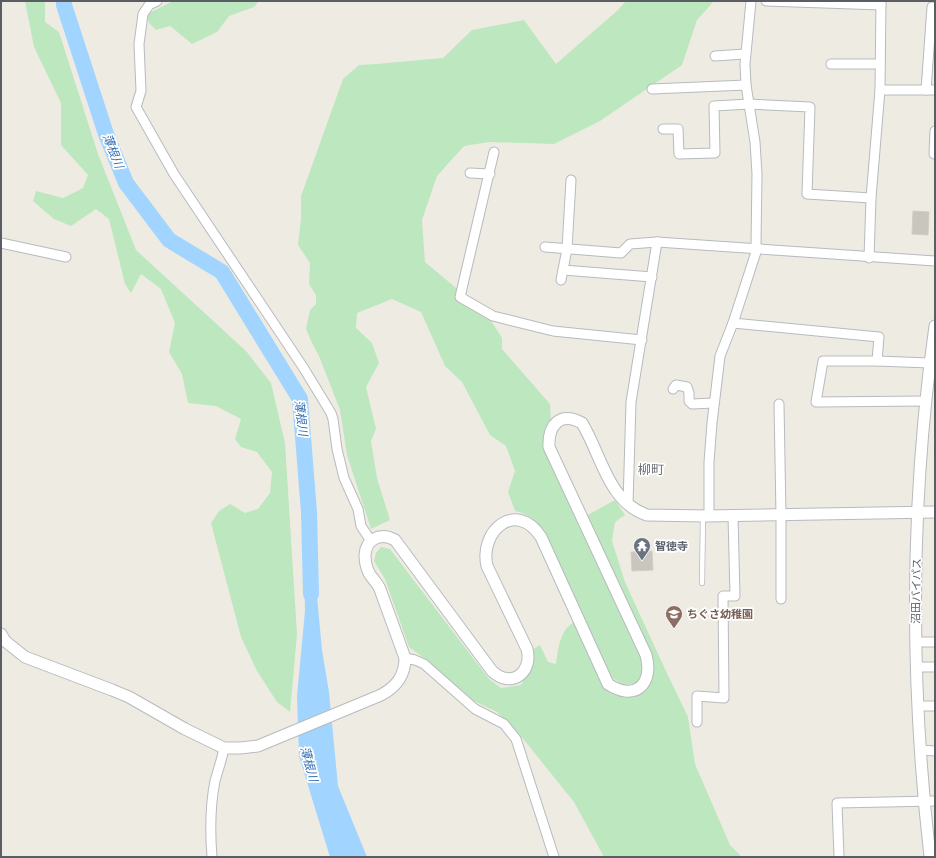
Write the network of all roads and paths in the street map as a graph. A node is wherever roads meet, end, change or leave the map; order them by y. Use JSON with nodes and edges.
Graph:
{"nodes":[{"id":1,"x":157,"y":1,"type":"edge"},
{"id":2,"x":751,"y":1,"type":"edge"},
{"id":3,"x":766,"y":1,"type":"edge"},
{"id":4,"x":881,"y":3,"type":"edge"},
{"id":5,"x":932,"y":7,"type":"dead end"},
{"id":6,"x":745,"y":54,"type":"junction"},
{"id":7,"x":715,"y":56,"type":"dead end"},
{"id":8,"x":831,"y":64,"type":"dead end"},
{"id":9,"x":880,"y":64,"type":"junction"},
{"id":10,"x":746,"y":85,"type":"junction"},
{"id":11,"x":652,"y":89,"type":"dead end"},
{"id":12,"x":880,"y":90,"type":"junction"},
{"id":13,"x":930,"y":90,"type":"edge"},
{"id":14,"x":749,"y":104,"type":"junction"},
{"id":15,"x":663,"y":129,"type":"dead end"},
{"id":16,"x":935,"y":131,"type":"edge"},
{"id":17,"x":494,"y":152,"type":"dead end"},
{"id":18,"x":934,"y":154,"type":"dead end"},
{"id":19,"x":470,"y":173,"type":"dead end"},
{"id":20,"x":490,"y":174,"type":"junction"},
{"id":21,"x":571,"y":180,"type":"dead end"},
{"id":22,"x":871,"y":198,"type":"junction"},
{"id":23,"x":1,"y":242,"type":"edge"},
{"id":24,"x":657,"y":242,"type":"junction"},
{"id":25,"x":545,"y":247,"type":"dead end"},
{"id":26,"x":568,"y":249,"type":"junction"},
{"id":27,"x":757,"y":249,"type":"junction"},
{"id":28,"x":66,"y":257,"type":"dead end"},
{"id":29,"x":869,"y":258,"type":"junction"},
{"id":30,"x":935,"y":261,"type":"edge"},
{"id":31,"x":564,"y":270,"type":"junction"},
{"id":32,"x":652,"y":277,"type":"junction"},
{"id":33,"x":561,"y":280,"type":"dead end"},
{"id":34,"x":733,"y":323,"type":"junction"},
{"id":35,"x":935,"y":326,"type":"edge"},
{"id":36,"x":642,"y":340,"type":"junction"},
{"id":37,"x":877,"y":361,"type":"junction"},
{"id":38,"x":930,"y":363,"type":"junction"},
{"id":39,"x":673,"y":389,"type":"dead end"},
{"id":40,"x":925,"y":401,"type":"junction"},
{"id":41,"x":714,"y":404,"type":"junction"},
{"id":42,"x":779,"y":404,"type":"dead end"},
{"id":43,"x":628,"y":504,"type":"junction"},
{"id":44,"x":918,"y":511,"type":"junction"},
{"id":45,"x":935,"y":512,"type":"edge"},
{"id":46,"x":781,"y":515,"type":"junction"},
{"id":47,"x":706,"y":516,"type":"junction"},
{"id":48,"x":733,"y":516,"type":"junction"},
{"id":49,"x":371,"y":541,"type":"junction"},
{"id":50,"x":702,"y":583,"type":"dead end"},
{"id":51,"x":780,"y":598,"type":"dead end"},
{"id":52,"x":2,"y":642,"type":"edge"},
{"id":53,"x":916,"y":642,"type":"junction"},
{"id":54,"x":935,"y":642,"type":"edge"},
{"id":55,"x":405,"y":658,"type":"junction"},
{"id":56,"x":917,"y":667,"type":"junction"},
{"id":57,"x":935,"y":667,"type":"edge"},
{"id":58,"x":918,"y":706,"type":"junction"},
{"id":59,"x":935,"y":706,"type":"edge"},
{"id":60,"x":697,"y":722,"type":"dead end"},
{"id":61,"x":224,"y":748,"type":"junction"},
{"id":62,"x":920,"y":750,"type":"junction"},
{"id":63,"x":935,"y":751,"type":"edge"},
{"id":64,"x":923,"y":800,"type":"junction"},
{"id":65,"x":935,"y":801,"type":"edge"},
{"id":66,"x":212,"y":857,"type":"edge"},
{"id":67,"x":554,"y":857,"type":"edge"},
{"id":68,"x":839,"y":857,"type":"edge"},
{"id":69,"x":930,"y":857,"type":"edge"}],
"edges":[{"from":1,"to":49,"type":"street"},
{"from":2,"to":6,"type":"street"},
{"from":3,"to":4,"type":"street"},
{"from":4,"to":9,"type":"street"},
{"from":5,"to":13,"type":"street"},
{"from":6,"to":7,"type":"street"},
{"from":6,"to":10,"type":"street"},
{"from":8,"to":9,"type":"street"},
{"from":9,"to":12,"type":"street"},
{"from":10,"to":11,"type":"street"},
{"from":10,"to":14,"type":"street"},
{"from":12,"to":13,"type":"street"},
{"from":12,"to":22,"type":"street"},
{"from":14,"to":15,"type":"street"},
{"from":14,"to":22,"type":"street"},
{"from":14,"to":27,"type":"street"},
{"from":16,"to":18,"type":"street"},
{"from":17,"to":20,"type":"street"},
{"from":19,"to":20,"type":"street"},
{"from":20,"to":36,"type":"street"},
{"from":21,"to":26,"type":"street"},
{"from":22,"to":29,"type":"street"},
{"from":23,"to":28,"type":"street"},
{"from":24,"to":26,"type":"street"},
{"from":24,"to":27,"type":"street"},
{"from":24,"to":32,"type":"street"},
{"from":25,"to":26,"type":"street"},
{"from":26,"to":31,"type":"street"},
{"from":27,"to":29,"type":"street"},
{"from":27,"to":34,"type":"street"},
{"from":29,"to":30,"type":"street"},
{"from":31,"to":32,"type":"street"},
{"from":31,"to":33,"type":"street"},
{"from":32,"to":36,"type":"street"},
{"from":34,"to":37,"type":"street"},
{"from":34,"to":41,"type":"street"},
{"from":35,"to":38,"type":"street","name":"沼田バイパス"},
{"from":36,"to":43,"type":"street"},
{"from":37,"to":38,"type":"street"},
{"from":37,"to":40,"type":"street"},
{"from":38,"to":40,"type":"street","name":"沼田バイパス"},
{"from":39,"to":41,"type":"street"},
{"from":40,"to":44,"type":"street","name":"沼田バイパス"},
{"from":41,"to":47,"type":"street"},
{"from":42,"to":46,"type":"street"},
{"from":43,"to":47,"type":"street"},
{"from":43,"to":49,"type":"street"},
{"from":44,"to":45,"type":"street"},
{"from":44,"to":46,"type":"street"},
{"from":44,"to":53,"type":"street","name":"沼田バイパス"},
{"from":46,"to":48,"type":"street"},
{"from":46,"to":51,"type":"street"},
{"from":47,"to":48,"type":"street"},
{"from":47,"to":50,"type":"lane"},
{"from":48,"to":60,"type":"street"},
{"from":49,"to":55,"type":"street"},
{"from":52,"to":61,"type":"street"},
{"from":53,"to":54,"type":"street"},
{"from":53,"to":56,"type":"street","name":"沼田バイパス"},
{"from":55,"to":61,"type":"street"},
{"from":55,"to":67,"type":"street"},
{"from":56,"to":57,"type":"street"},
{"from":56,"to":58,"type":"street","name":"沼田バイパス"},
{"from":58,"to":59,"type":"street"},
{"from":58,"to":62,"type":"street","name":"沼田バイパス"},
{"from":61,"to":66,"type":"street"},
{"from":62,"to":63,"type":"street"},
{"from":62,"to":64,"type":"street","name":"沼田バイパス"},
{"from":64,"to":65,"type":"street"},
{"from":64,"to":68,"type":"street"},
{"from":64,"to":69,"type":"street","name":"沼田バイパス"}]}
